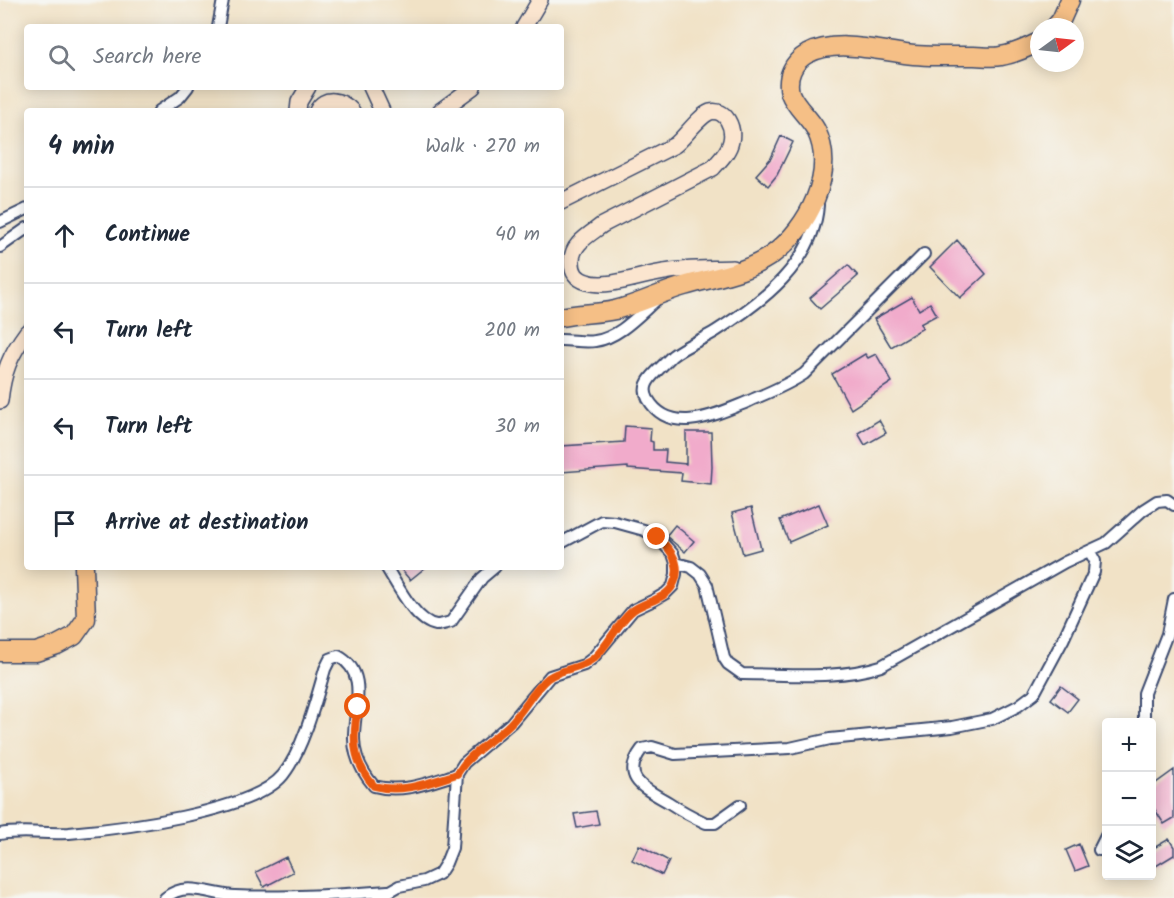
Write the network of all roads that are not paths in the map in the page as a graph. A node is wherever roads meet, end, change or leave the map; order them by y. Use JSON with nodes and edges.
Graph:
{"nodes":[{"id":1,"x":223,"y":0,"type":"edge"},
{"id":2,"x":540,"y":0,"type":"edge"},
{"id":3,"x":1070,"y":0,"type":"edge"},
{"id":4,"x":1062,"y":18,"type":"edge"},
{"id":5,"x":219,"y":24,"type":"edge"},
{"id":6,"x":526,"y":24,"type":"edge"},
{"id":7,"x":1030,"y":47,"type":"edge"},
{"id":8,"x":186,"y":90,"type":"edge"},
{"id":9,"x":306,"y":90,"type":"edge"},
{"id":10,"x":372,"y":90,"type":"edge"},
{"id":11,"x":469,"y":90,"type":"edge"},
{"id":12,"x":164,"y":108,"type":"edge"},
{"id":13,"x":298,"y":108,"type":"edge"},
{"id":14,"x":318,"y":108,"type":"edge"},
{"id":15,"x":349,"y":108,"type":"edge"},
{"id":16,"x":380,"y":108,"type":"edge"},
{"id":17,"x":444,"y":108,"type":"edge"},
{"id":18,"x":819,"y":186,"type":"junction"},
{"id":19,"x":564,"y":200,"type":"edge"},
{"id":20,"x":24,"y":210,"type":"edge"},
{"id":21,"x":0,"y":222,"type":"edge"},
{"id":22,"x":24,"y":230,"type":"edge"},
{"id":23,"x":0,"y":247,"type":"edge"},
{"id":24,"x":924,"y":254,"type":"dead end"},
{"id":25,"x":750,"y":267,"type":"junction"},
{"id":26,"x":666,"y":291,"type":"junction"},
{"id":27,"x":564,"y":317,"type":"edge"},
{"id":28,"x":24,"y":336,"type":"edge"},
{"id":29,"x":564,"y":340,"type":"edge"},
{"id":30,"x":0,"y":401,"type":"edge"},
{"id":31,"x":1174,"y":505,"type":"edge"},
{"id":32,"x":564,"y":541,"type":"edge"},
{"id":33,"x":1090,"y":552,"type":"junction"},
{"id":34,"x":676,"y":563,"type":"junction"},
{"id":35,"x":84,"y":570,"type":"edge"},
{"id":36,"x":388,"y":570,"type":"edge"},
{"id":37,"x":491,"y":570,"type":"edge"},
{"id":38,"x":1174,"y":599,"type":"edge"},
{"id":39,"x":0,"y":652,"type":"edge"},
{"id":40,"x":1144,"y":718,"type":"edge"},
{"id":41,"x":457,"y":774,"type":"junction"},
{"id":42,"x":740,"y":805,"type":"dead end"},
{"id":43,"x":0,"y":834,"type":"edge"},
{"id":44,"x":1102,"y":845,"type":"edge"},
{"id":45,"x":1099,"y":850,"type":"dead end"},
{"id":46,"x":388,"y":891,"type":"junction"},
{"id":47,"x":165,"y":898,"type":"edge"},
{"id":48,"x":378,"y":898,"type":"edge"}],
"edges":[{"from":1,"to":5,"type":"street"},
{"from":2,"to":6,"type":"main road"},
{"from":3,"to":4,"type":"highway"},
{"from":7,"to":18,"type":"highway"},
{"from":8,"to":12,"type":"street"},
{"from":9,"to":13,"type":"main road"},
{"from":10,"to":16,"type":"main road"},
{"from":11,"to":17,"type":"main road"},
{"from":14,"to":15,"type":"main road"},
{"from":18,"to":24,"type":"street"},
{"from":18,"to":25,"type":"highway"},
{"from":19,"to":25,"type":"main road"},
{"from":20,"to":21,"type":"street"},
{"from":22,"to":23,"type":"street"},
{"from":25,"to":26,"type":"highway"},
{"from":26,"to":27,"type":"highway"},
{"from":26,"to":29,"type":"street"},
{"from":28,"to":30,"type":"main road"},
{"from":31,"to":33,"type":"street"},
{"from":32,"to":34,"type":"street"},
{"from":33,"to":34,"type":"street"},
{"from":33,"to":42,"type":"street"},
{"from":34,"to":41,"type":"street"},
{"from":35,"to":39,"type":"highway"},
{"from":36,"to":37,"type":"street"},
{"from":38,"to":40,"type":"street"},
{"from":41,"to":43,"type":"street"},
{"from":41,"to":46,"type":"street"},
{"from":44,"to":45,"type":"street"},
{"from":46,"to":47,"type":"street"},
{"from":46,"to":48,"type":"street"}]}
